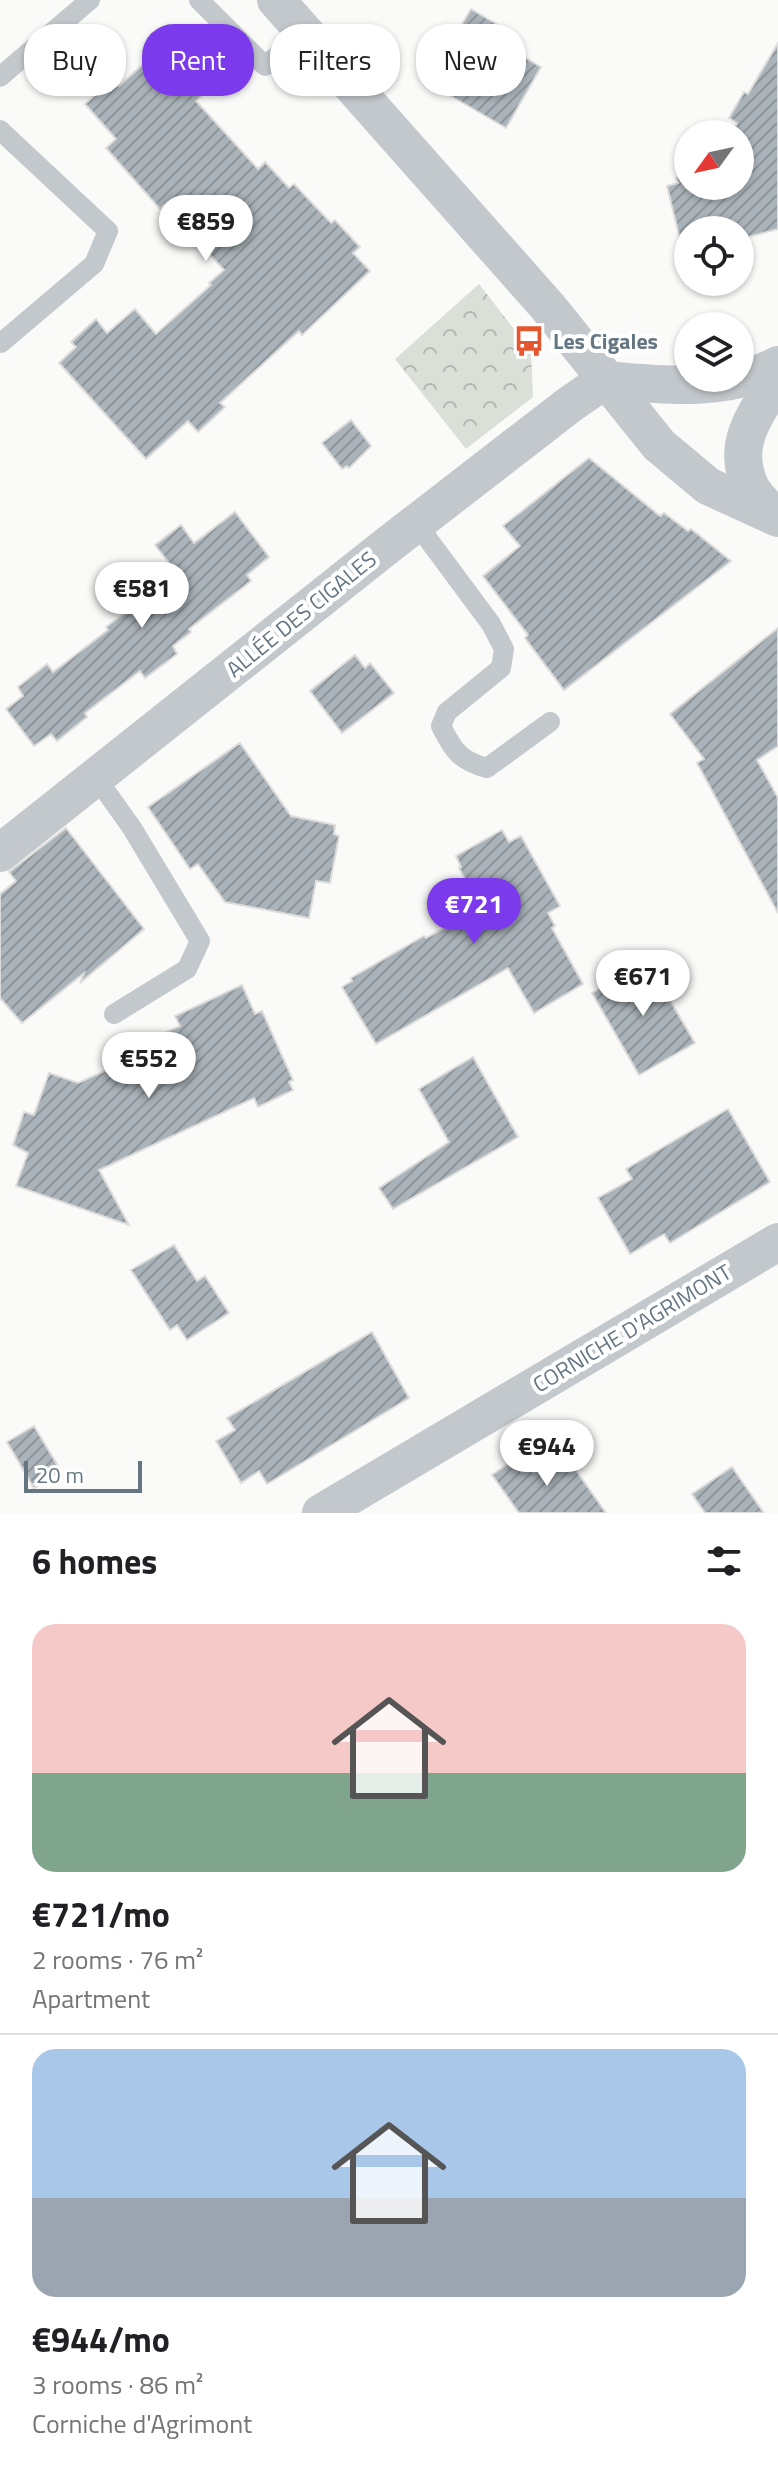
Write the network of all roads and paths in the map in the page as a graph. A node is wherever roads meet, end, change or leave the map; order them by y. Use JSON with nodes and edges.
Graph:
{"nodes":[{"id":1,"x":90,"y":0,"type":"edge"},
{"id":2,"x":199,"y":0,"type":"edge"},
{"id":3,"x":276,"y":0,"type":"edge"},
{"id":4,"x":297,"y":24,"type":"edge"},
{"id":5,"x":270,"y":62,"type":"edge"},
{"id":6,"x":0,"y":77,"type":"edge"},
{"id":7,"x":361,"y":96,"type":"edge"},
{"id":8,"x":0,"y":130,"type":"edge"},
{"id":9,"x":1,"y":343,"type":"edge"},
{"id":10,"x":778,"y":365,"type":"edge"},
{"id":11,"x":605,"y":380,"type":"junction"},
{"id":12,"x":778,"y":380,"type":"edge"},
{"id":13,"x":776,"y":517,"type":"edge"},
{"id":14,"x":416,"y":523,"type":"junction"},
{"id":15,"x":550,"y":722,"type":"dead end"},
{"id":16,"x":95,"y":776,"type":"junction"},
{"id":17,"x":0,"y":853,"type":"edge"},
{"id":18,"x":114,"y":1014,"type":"dead end"},
{"id":19,"x":778,"y":1242,"type":"edge"},
{"id":20,"x":321,"y":1513,"type":"edge"}],
"edges":[{"from":1,"to":6,"type":"lane"},
{"from":2,"to":5,"type":"lane"},
{"from":3,"to":4,"type":"street"},
{"from":7,"to":11,"type":"street"},
{"from":8,"to":9,"type":"lane"},
{"from":10,"to":11,"type":"street"},
{"from":11,"to":13,"type":"street"},
{"from":11,"to":14,"type":"street","name":"ALLÉE DES CIGALES"},
{"from":12,"to":13,"type":"street"},
{"from":14,"to":15,"type":"lane"},
{"from":14,"to":16,"type":"street","name":"ALLÉE DES CIGALES"},
{"from":16,"to":17,"type":"street","name":"ALLÉE DES CIGALES"},
{"from":16,"to":18,"type":"lane"},
{"from":19,"to":20,"type":"street","name":"CORNICHE D'AGRIMONT"}]}
